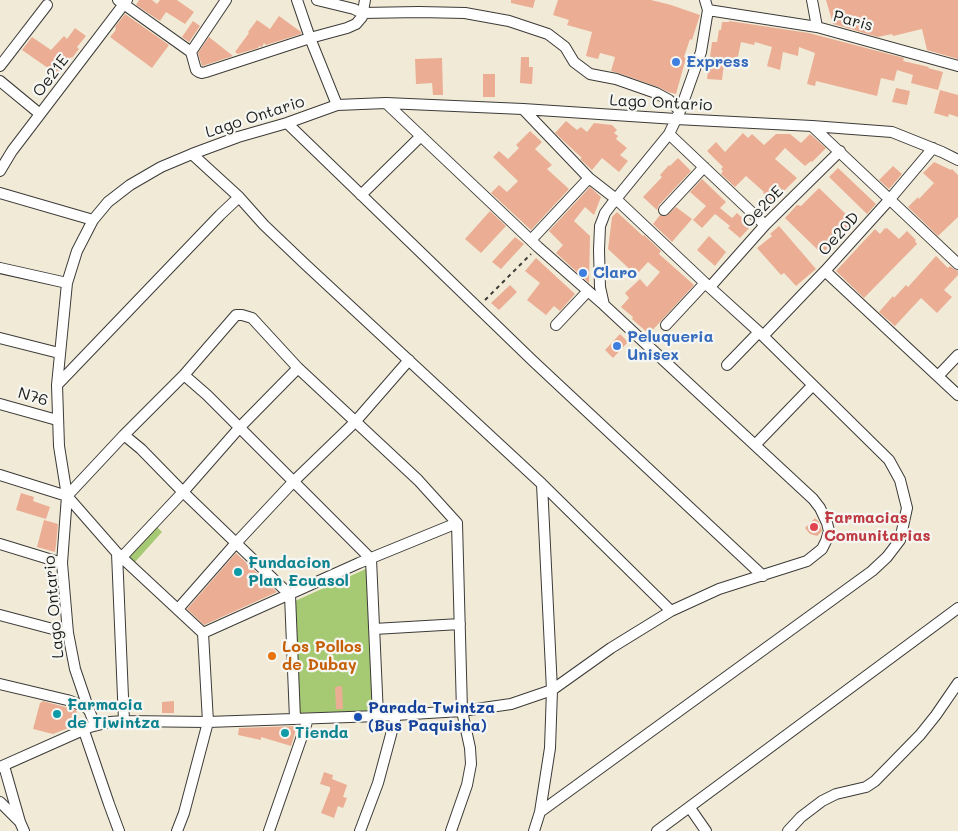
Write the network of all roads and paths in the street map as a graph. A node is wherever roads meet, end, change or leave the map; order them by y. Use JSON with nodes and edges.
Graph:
{"nodes":[{"id":1,"x":226,"y":0,"type":"edge"},
{"id":2,"x":297,"y":0,"type":"edge"},
{"id":3,"x":317,"y":0,"type":"edge"},
{"id":4,"x":365,"y":0,"type":"edge"},
{"id":5,"x":812,"y":0,"type":"edge"},
{"id":6,"x":123,"y":2,"type":"edge"},
{"id":7,"x":47,"y":5,"type":"dead end"},
{"id":8,"x":707,"y":5,"type":"edge"},
{"id":9,"x":362,"y":14,"type":"junction"},
{"id":10,"x":817,"y":26,"type":"junction"},
{"id":11,"x":310,"y":38,"type":"junction"},
{"id":12,"x":191,"y":52,"type":"junction"},
{"id":13,"x":0,"y":66,"type":"edge"},
{"id":14,"x":958,"y":66,"type":"edge"},
{"id":15,"x":0,"y":81,"type":"edge"},
{"id":16,"x":386,"y":102,"type":"junction"},
{"id":17,"x":337,"y":105,"type":"junction"},
{"id":18,"x":523,"y":109,"type":"junction"},
{"id":19,"x":40,"y":114,"type":"junction"},
{"id":20,"x":678,"y":115,"type":"junction"},
{"id":21,"x":287,"y":123,"type":"junction"},
{"id":22,"x":812,"y":126,"type":"junction"},
{"id":23,"x":669,"y":134,"type":"junction"},
{"id":24,"x":421,"y":136,"type":"junction"},
{"id":25,"x":933,"y":148,"type":"junction"},
{"id":26,"x":840,"y":151,"type":"junction"},
{"id":27,"x":192,"y":154,"type":"junction"},
{"id":28,"x":958,"y":160,"type":"edge"},
{"id":29,"x":704,"y":167,"type":"junction"},
{"id":30,"x":0,"y":170,"type":"edge"},
{"id":31,"x":589,"y":178,"type":"junction"},
{"id":32,"x":0,"y":193,"type":"edge"},
{"id":33,"x":361,"y":195,"type":"junction"},
{"id":34,"x":239,"y":197,"type":"junction"},
{"id":35,"x":616,"y":199,"type":"junction"},
{"id":36,"x":890,"y":199,"type":"junction"},
{"id":37,"x":664,"y":210,"type":"dead end"},
{"id":38,"x":93,"y":220,"type":"junction"},
{"id":39,"x":765,"y":225,"type":"junction"},
{"id":40,"x":534,"y":243,"type":"junction"},
{"id":41,"x":958,"y":264,"type":"edge"},
{"id":42,"x":0,"y":268,"type":"edge"},
{"id":43,"x":825,"y":271,"type":"junction"},
{"id":44,"x":66,"y":284,"type":"junction"},
{"id":45,"x":708,"y":285,"type":"junction"},
{"id":46,"x":588,"y":291,"type":"junction"},
{"id":47,"x":604,"y":305,"type":"junction"},
{"id":48,"x":478,"y":307,"type":"junction"},
{"id":49,"x":556,"y":325,"type":"dead end"},
{"id":50,"x":666,"y":325,"type":"dead end"},
{"id":51,"x":761,"y":334,"type":"junction"},
{"id":52,"x":0,"y":338,"type":"edge"},
{"id":53,"x":59,"y":353,"type":"junction"},
{"id":54,"x":958,"y":355,"type":"edge"},
{"id":55,"x":409,"y":360,"type":"junction"},
{"id":56,"x":727,"y":365,"type":"dead end"},
{"id":57,"x":298,"y":368,"type":"junction"},
{"id":58,"x":184,"y":375,"type":"junction"},
{"id":59,"x":938,"y":376,"type":"junction"},
{"id":60,"x":57,"y":385,"type":"junction"},
{"id":61,"x":813,"y":385,"type":"junction"},
{"id":62,"x":958,"y":395,"type":"edge"},
{"id":63,"x":0,"y":404,"type":"edge"},
{"id":64,"x":57,"y":420,"type":"junction"},
{"id":65,"x":356,"y":422,"type":"junction"},
{"id":66,"x":240,"y":427,"type":"junction"},
{"id":67,"x":124,"y":435,"type":"junction"},
{"id":68,"x":755,"y":445,"type":"junction"},
{"id":69,"x":0,"y":475,"type":"edge"},
{"id":70,"x":294,"y":481,"type":"junction"},
{"id":71,"x":542,"y":484,"type":"junction"},
{"id":72,"x":183,"y":492,"type":"junction"},
{"id":73,"x":68,"y":496,"type":"junction"},
{"id":74,"x":458,"y":522,"type":"junction"},
{"id":75,"x":236,"y":543,"type":"junction"},
{"id":76,"x":0,"y":544,"type":"edge"},
{"id":77,"x":120,"y":555,"type":"junction"},
{"id":78,"x":371,"y":559,"type":"junction"},
{"id":79,"x":62,"y":563,"type":"junction"},
{"id":80,"x":763,"y":576,"type":"junction"},
{"id":81,"x":290,"y":595,"type":"junction"},
{"id":82,"x":958,"y":608,"type":"edge"},
{"id":83,"x":178,"y":609,"type":"junction"},
{"id":84,"x":671,"y":611,"type":"junction"},
{"id":85,"x":0,"y":615,"type":"edge"},
{"id":86,"x":460,"y":624,"type":"junction"},
{"id":87,"x":374,"y":629,"type":"junction"},
{"id":88,"x":203,"y":633,"type":"junction"},
{"id":89,"x":68,"y":634,"type":"junction"},
{"id":90,"x":958,"y":683,"type":"edge"},
{"id":91,"x":0,"y":684,"type":"edge"},
{"id":92,"x":552,"y":690,"type":"junction"},
{"id":93,"x":89,"y":710,"type":"junction"},
{"id":94,"x":462,"y":711,"type":"junction"},
{"id":95,"x":378,"y":716,"type":"junction"},
{"id":96,"x":396,"y":716,"type":"junction"},
{"id":97,"x":308,"y":718,"type":"junction"},
{"id":98,"x":295,"y":719,"type":"junction"},
{"id":99,"x":124,"y":721,"type":"junction"},
{"id":100,"x":208,"y":722,"type":"junction"},
{"id":101,"x":95,"y":725,"type":"junction"},
{"id":102,"x":84,"y":730,"type":"junction"},
{"id":103,"x":2,"y":767,"type":"edge"},
{"id":104,"x":0,"y":802,"type":"edge"},
{"id":105,"x":690,"y":808,"type":"junction"},
{"id":106,"x":540,"y":812,"type":"junction"},
{"id":107,"x":22,"y":827,"type":"edge"},
{"id":108,"x":120,"y":831,"type":"edge"},
{"id":109,"x":177,"y":831,"type":"edge"},
{"id":110,"x":269,"y":831,"type":"edge"},
{"id":111,"x":360,"y":831,"type":"edge"},
{"id":112,"x":450,"y":831,"type":"edge"},
{"id":113,"x":534,"y":831,"type":"edge"},
{"id":114,"x":657,"y":831,"type":"edge"},
{"id":115,"x":706,"y":831,"type":"edge"},
{"id":116,"x":788,"y":831,"type":"edge"}],
"edges":[{"from":1,"to":12,"type":"street"},
{"from":2,"to":11,"type":"street"},
{"from":3,"to":9,"type":"street"},
{"from":4,"to":9,"type":"street"},
{"from":5,"to":10,"type":"street"},
{"from":6,"to":12,"type":"street"},
{"from":6,"to":19,"type":"street","name":"Oe21E"},
{"from":7,"to":13,"type":"street"},
{"from":8,"to":10,"type":"street","name":"Paris"},
{"from":8,"to":20,"type":"street"},
{"from":9,"to":11,"type":"street"},
{"from":9,"to":20,"type":"street"},
{"from":10,"to":14,"type":"street","name":"Paris"},
{"from":11,"to":12,"type":"street"},
{"from":11,"to":17,"type":"street"},
{"from":15,"to":19,"type":"street"},
{"from":16,"to":17,"type":"street","name":"Lago Ontario"},
{"from":16,"to":18,"type":"street","name":"Lago Ontario"},
{"from":16,"to":24,"type":"street"},
{"from":17,"to":21,"type":"street","name":"Lago Ontario"},
{"from":18,"to":20,"type":"street","name":"Lago Ontario"},
{"from":18,"to":31,"type":"street"},
{"from":19,"to":30,"type":"street","name":"Oe21E"},
{"from":20,"to":22,"type":"street","name":"Lago Ontario"},
{"from":20,"to":23,"type":"street"},
{"from":21,"to":27,"type":"street","name":"Lago Ontario"},
{"from":21,"to":33,"type":"street"},
{"from":22,"to":25,"type":"street","name":"Lago Ontario"},
{"from":22,"to":26,"type":"street"},
{"from":23,"to":29,"type":"street"},
{"from":23,"to":35,"type":"street"},
{"from":24,"to":33,"type":"street"},
{"from":24,"to":40,"type":"street"},
{"from":25,"to":28,"type":"street","name":"Lago Ontario"},
{"from":25,"to":36,"type":"street","name":"Oe20D"},
{"from":26,"to":36,"type":"street"},
{"from":26,"to":39,"type":"street","name":"Oe20E"},
{"from":27,"to":34,"type":"street"},
{"from":27,"to":38,"type":"street","name":"Lago Ontario"},
{"from":29,"to":37,"type":"street"},
{"from":29,"to":39,"type":"street"},
{"from":31,"to":35,"type":"street"},
{"from":31,"to":40,"type":"street"},
{"from":32,"to":38,"type":"street"},
{"from":33,"to":48,"type":"street"},
{"from":34,"to":55,"type":"street"},
{"from":34,"to":60,"type":"street"},
{"from":35,"to":45,"type":"street"},
{"from":35,"to":47,"type":"street"},
{"from":36,"to":41,"type":"street"},
{"from":36,"to":43,"type":"street","name":"Oe20D"},
{"from":38,"to":44,"type":"street","name":"Lago Ontario"},
{"from":39,"to":45,"type":"street","name":"Oe20E"},
{"from":40,"to":46,"type":"street"},
{"from":40,"to":48,"type":"path"},
{"from":42,"to":44,"type":"street"},
{"from":43,"to":51,"type":"street","name":"Oe20D"},
{"from":43,"to":59,"type":"street"},
{"from":44,"to":53,"type":"street","name":"Lago Ontario"},
{"from":45,"to":50,"type":"street","name":"Oe20E"},
{"from":45,"to":51,"type":"street"},
{"from":46,"to":47,"type":"street"},
{"from":46,"to":49,"type":"street"},
{"from":47,"to":68,"type":"street"},
{"from":48,"to":80,"type":"street"},
{"from":51,"to":56,"type":"street","name":"Oe20D"},
{"from":51,"to":61,"type":"street"},
{"from":52,"to":53,"type":"street"},
{"from":53,"to":60,"type":"street","name":"Lago Ontario"},
{"from":54,"to":59,"type":"street"},
{"from":55,"to":65,"type":"street"},
{"from":55,"to":71,"type":"street"},
{"from":57,"to":58,"type":"street"},
{"from":57,"to":65,"type":"street"},
{"from":57,"to":66,"type":"street"},
{"from":58,"to":66,"type":"street"},
{"from":58,"to":67,"type":"street"},
{"from":59,"to":62,"type":"street"},
{"from":60,"to":64,"type":"street","name":"Lago Ontario"},
{"from":61,"to":68,"type":"street"},
{"from":61,"to":106,"type":"street"},
{"from":63,"to":64,"type":"street","name":"N76"},
{"from":64,"to":73,"type":"street","name":"Lago Ontario"},
{"from":65,"to":70,"type":"street"},
{"from":65,"to":74,"type":"street"},
{"from":66,"to":70,"type":"street"},
{"from":66,"to":72,"type":"street"},
{"from":67,"to":72,"type":"street"},
{"from":67,"to":73,"type":"street"},
{"from":68,"to":80,"type":"street"},
{"from":69,"to":73,"type":"street"},
{"from":70,"to":75,"type":"street"},
{"from":70,"to":78,"type":"street"},
{"from":71,"to":84,"type":"street"},
{"from":71,"to":92,"type":"street"},
{"from":72,"to":75,"type":"street"},
{"from":72,"to":77,"type":"street"},
{"from":73,"to":77,"type":"street"},
{"from":73,"to":79,"type":"street","name":"Lago Ontario"},
{"from":74,"to":78,"type":"street"},
{"from":74,"to":86,"type":"street"},
{"from":75,"to":81,"type":"street"},
{"from":75,"to":83,"type":"street"},
{"from":76,"to":79,"type":"street"},
{"from":77,"to":83,"type":"street"},
{"from":77,"to":99,"type":"street"},
{"from":78,"to":81,"type":"street"},
{"from":78,"to":87,"type":"street"},
{"from":79,"to":89,"type":"street","name":"Lago Ontario"},
{"from":80,"to":84,"type":"street"},
{"from":81,"to":88,"type":"street"},
{"from":81,"to":98,"type":"street"},
{"from":82,"to":105,"type":"street"},
{"from":83,"to":88,"type":"street"},
{"from":84,"to":92,"type":"street"},
{"from":85,"to":89,"type":"street"},
{"from":86,"to":87,"type":"street"},
{"from":86,"to":94,"type":"street"},
{"from":87,"to":95,"type":"street"},
{"from":88,"to":100,"type":"street"},
{"from":89,"to":93,"type":"street","name":"Lago Ontario"},
{"from":90,"to":116,"type":"street"},
{"from":91,"to":93,"type":"street"},
{"from":92,"to":94,"type":"street"},
{"from":92,"to":106,"type":"street"},
{"from":93,"to":101,"type":"street","name":"Lago Ontario"},
{"from":94,"to":96,"type":"street"},
{"from":94,"to":112,"type":"street"},
{"from":95,"to":96,"type":"street"},
{"from":95,"to":97,"type":"street"},
{"from":96,"to":111,"type":"street"},
{"from":97,"to":98,"type":"street"},
{"from":97,"to":110,"type":"street"},
{"from":98,"to":100,"type":"street"},
{"from":99,"to":100,"type":"street"},
{"from":99,"to":101,"type":"street"},
{"from":100,"to":109,"type":"street"},
{"from":101,"to":102,"type":"street"},
{"from":102,"to":103,"type":"street"},
{"from":102,"to":108,"type":"street"},
{"from":103,"to":107,"type":"street"},
{"from":104,"to":107,"type":"street"},
{"from":105,"to":114,"type":"street"},
{"from":105,"to":115,"type":"street"},
{"from":106,"to":113,"type":"street"}]}
